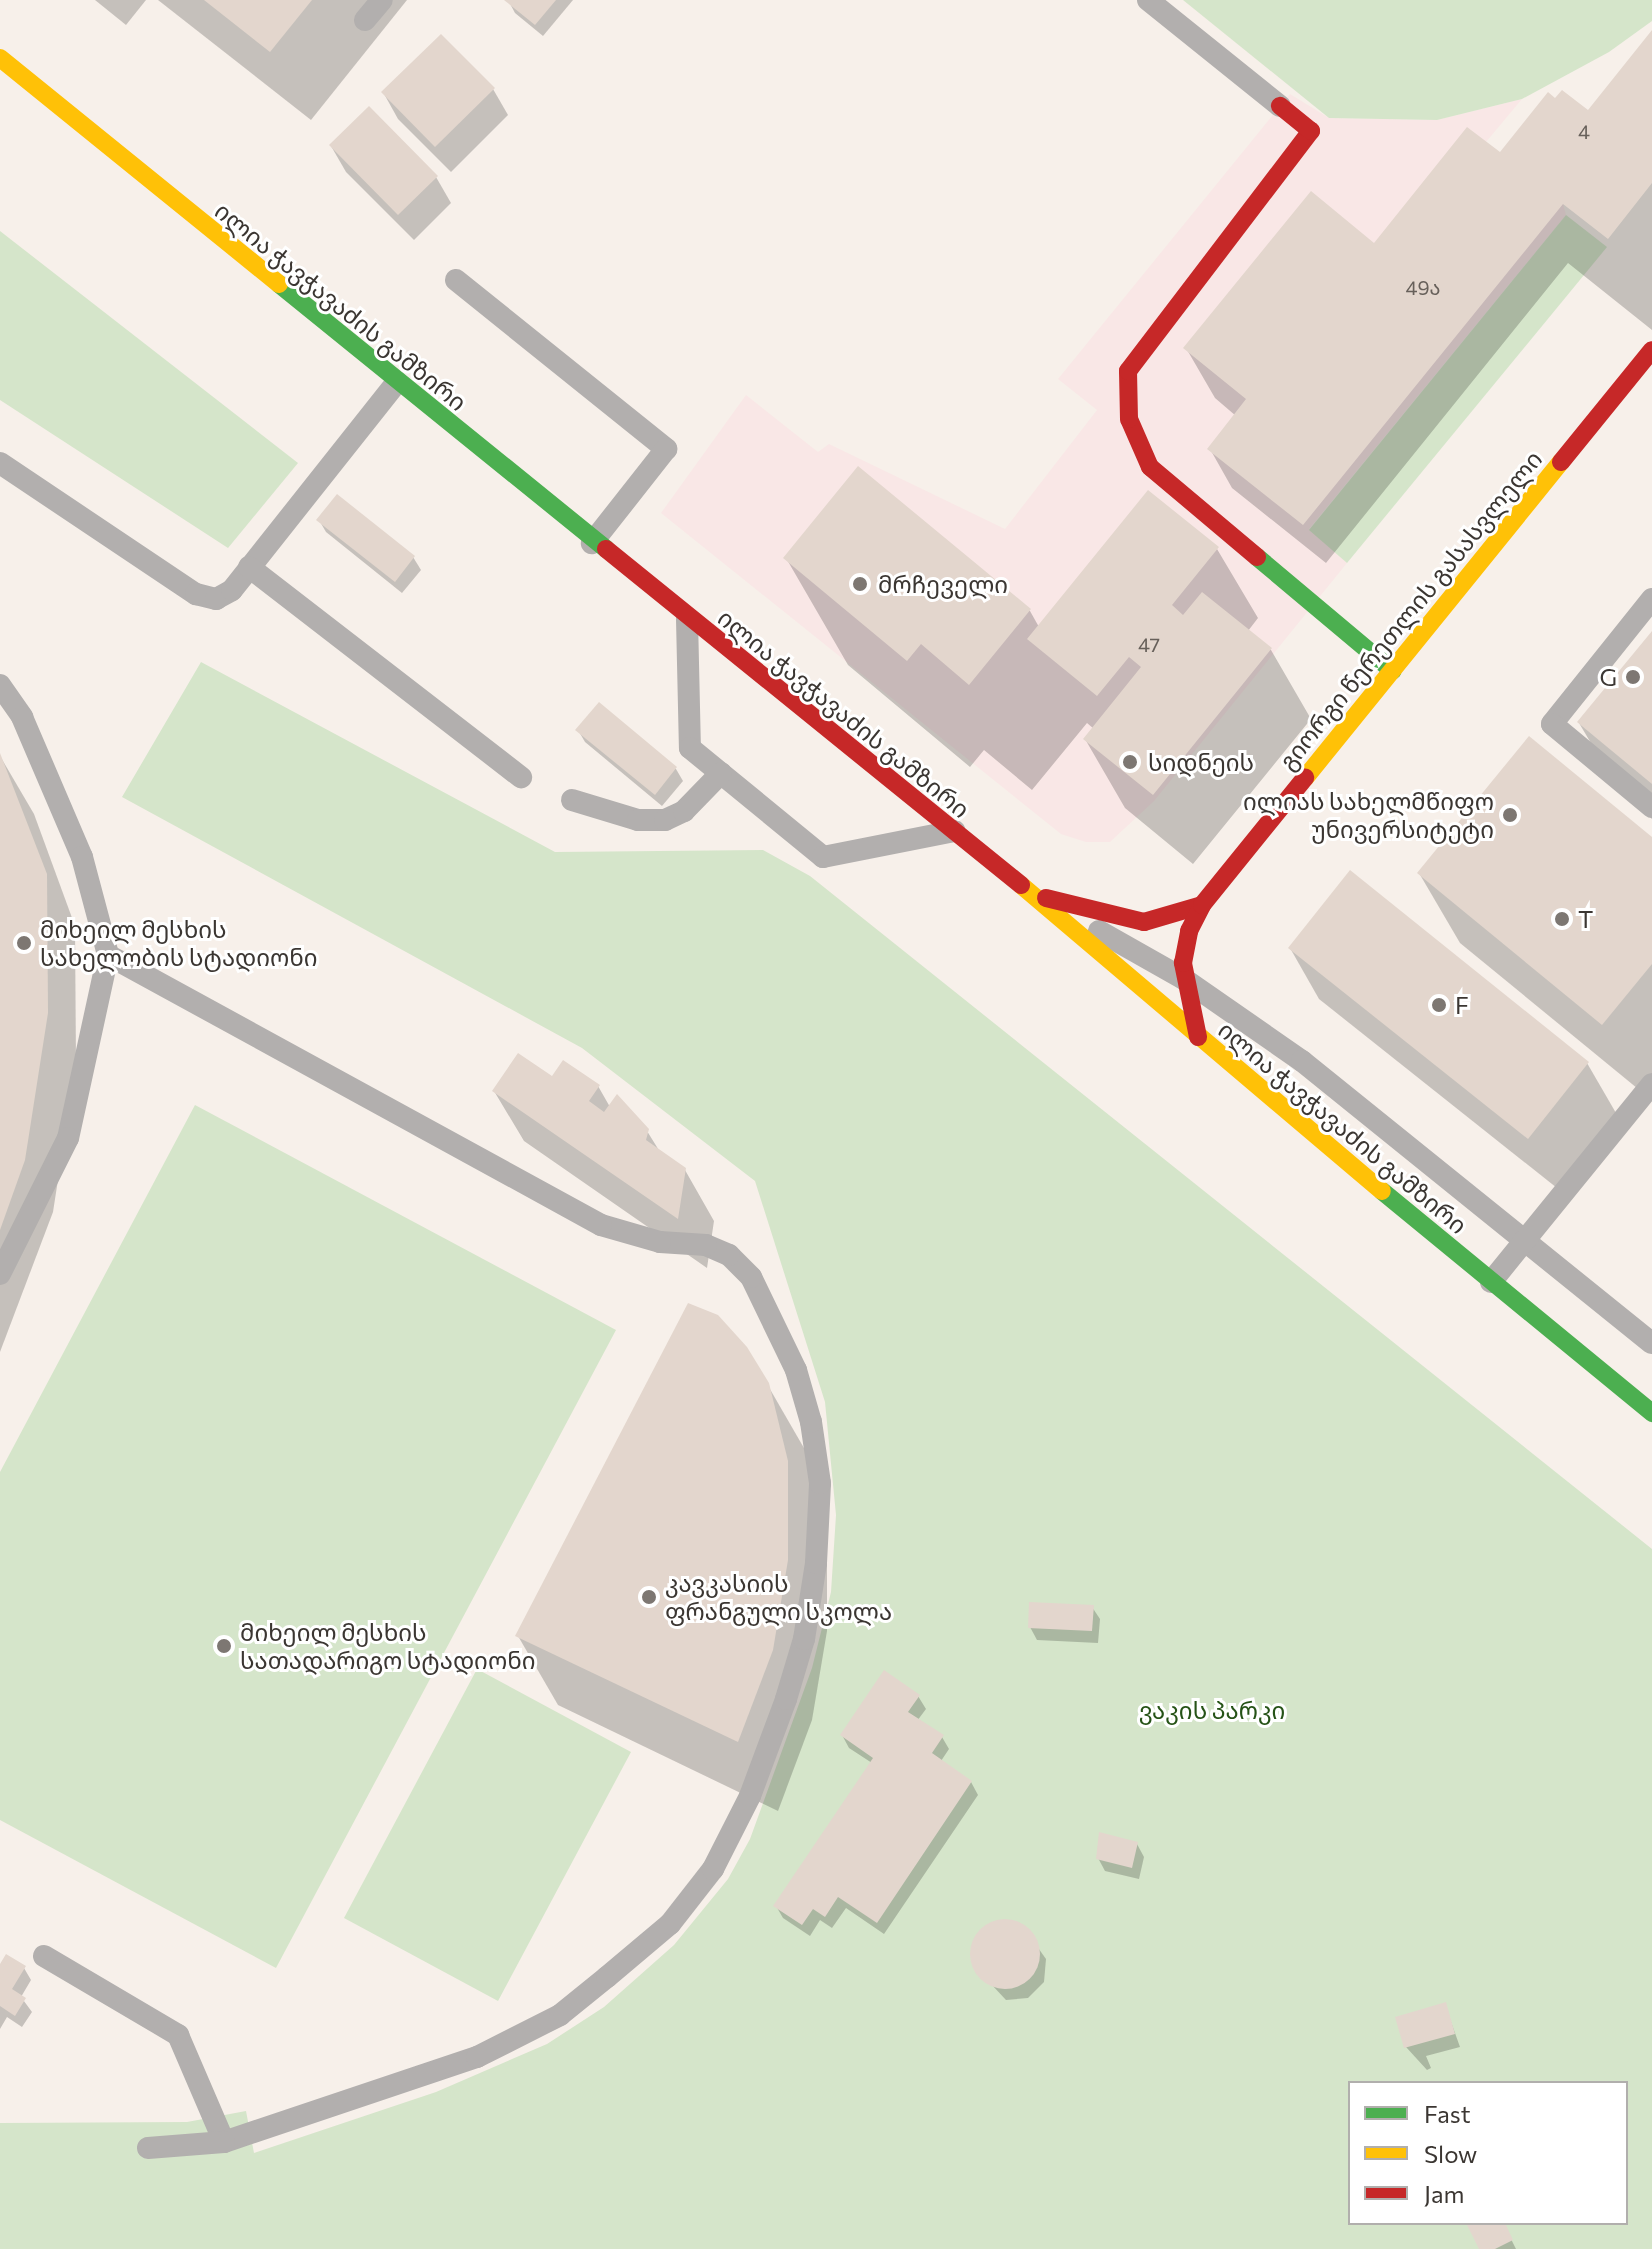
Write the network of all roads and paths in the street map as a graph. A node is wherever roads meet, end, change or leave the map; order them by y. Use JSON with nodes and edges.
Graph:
{"nodes":[{"id":1,"x":382,"y":0,"type":"edge"},
{"id":2,"x":1148,"y":0,"type":"edge"},
{"id":3,"x":365,"y":20,"type":"dead end"},
{"id":4,"x":0,"y":58,"type":"edge"},
{"id":5,"x":1280,"y":106,"type":"joint"},
{"id":6,"x":1318,"y":109,"type":"dead end"},
{"id":7,"x":1311,"y":131,"type":"junction"},
{"id":8,"x":456,"y":280,"type":"dead end"},
{"id":9,"x":1652,"y":350,"type":"edge"},
{"id":10,"x":397,"y":382,"type":"junction"},
{"id":11,"x":0,"y":463,"type":"edge"},
{"id":12,"x":592,"y":543,"type":"junction"},
{"id":13,"x":249,"y":567,"type":"junction"},
{"id":14,"x":1652,"y":599,"type":"edge"},
{"id":15,"x":687,"y":619,"type":"junction"},
{"id":16,"x":1393,"y":671,"type":"junction"},
{"id":17,"x":0,"y":685,"type":"edge"},
{"id":18,"x":721,"y":773,"type":"junction"},
{"id":19,"x":521,"y":777,"type":"dead end"},
{"id":20,"x":572,"y":800,"type":"dead end"},
{"id":21,"x":1652,"y":807,"type":"edge"},
{"id":22,"x":954,"y":831,"type":"junction"},
{"id":23,"x":1028,"y":891,"type":"junction"},
{"id":24,"x":1202,"y":905,"type":"junction"},
{"id":25,"x":108,"y":955,"type":"junction"},
{"id":26,"x":1184,"y":979,"type":"junction"},
{"id":27,"x":1198,"y":1037,"type":"junction"},
{"id":28,"x":1652,"y":1084,"type":"edge"},
{"id":29,"x":1523,"y":1240,"type":"junction"},
{"id":30,"x":0,"y":1274,"type":"edge"},
{"id":31,"x":1491,"y":1282,"type":"junction"},
{"id":32,"x":1652,"y":1343,"type":"edge"},
{"id":33,"x":1652,"y":1413,"type":"edge"},
{"id":34,"x":44,"y":1956,"type":"dead end"},
{"id":35,"x":224,"y":2142,"type":"junction"},
{"id":36,"x":148,"y":2148,"type":"dead end"}],
"edges":[{"from":1,"to":3,"type":"lane"},
{"from":2,"to":5,"type":"lane"},
{"from":4,"to":10,"type":"main road","name":"ილია ჭავჭავაძის გამზირი"},
{"from":5,"to":7,"type":"main road"},
{"from":6,"to":7,"type":"lane"},
{"from":7,"to":16,"type":"main road"},
{"from":8,"to":12,"type":"lane"},
{"from":9,"to":16,"type":"main road","name":"გიორგი წერეთლის გასასვლელი"},
{"from":10,"to":12,"type":"main road","name":"ილია ჭავჭავაძის გამზირი"},
{"from":10,"to":13,"type":"lane"},
{"from":11,"to":13,"type":"lane"},
{"from":12,"to":15,"type":"main road","name":"ილია ჭავჭავაძის გამზირი"},
{"from":13,"to":19,"type":"lane"},
{"from":14,"to":21,"type":"lane"},
{"from":15,"to":18,"type":"lane"},
{"from":15,"to":22,"type":"main road","name":"ილია ჭავჭავაძის გამზირი"},
{"from":16,"to":24,"type":"main road","name":"გიორგი წერეთლის გასასვლელი"},
{"from":17,"to":25,"type":"lane"},
{"from":18,"to":20,"type":"lane"},
{"from":18,"to":22,"type":"lane"},
{"from":22,"to":23,"type":"main road","name":"ილია ჭავჭავაძის გამზირი"},
{"from":23,"to":24,"type":"main road"},
{"from":23,"to":26,"type":"lane"},
{"from":23,"to":27,"type":"main road","name":"ილია ჭავჭავაძის გამზირი"},
{"from":24,"to":26,"type":"main road","name":"გიორგი წერეთლის გასასვლელი"},
{"from":25,"to":30,"type":"lane"},
{"from":25,"to":35,"type":"lane"},
{"from":26,"to":27,"type":"main road","name":"გიორგი წერეთლის გასასვლელი"},
{"from":26,"to":29,"type":"lane"},
{"from":27,"to":31,"type":"main road","name":"ილია ჭავჭავაძის გამზირი"},
{"from":28,"to":29,"type":"lane"},
{"from":29,"to":31,"type":"lane"},
{"from":29,"to":32,"type":"lane"},
{"from":31,"to":33,"type":"main road","name":"ილია ჭავჭავაძის გამზირი"},
{"from":34,"to":35,"type":"lane"},
{"from":35,"to":36,"type":"lane"}]}
